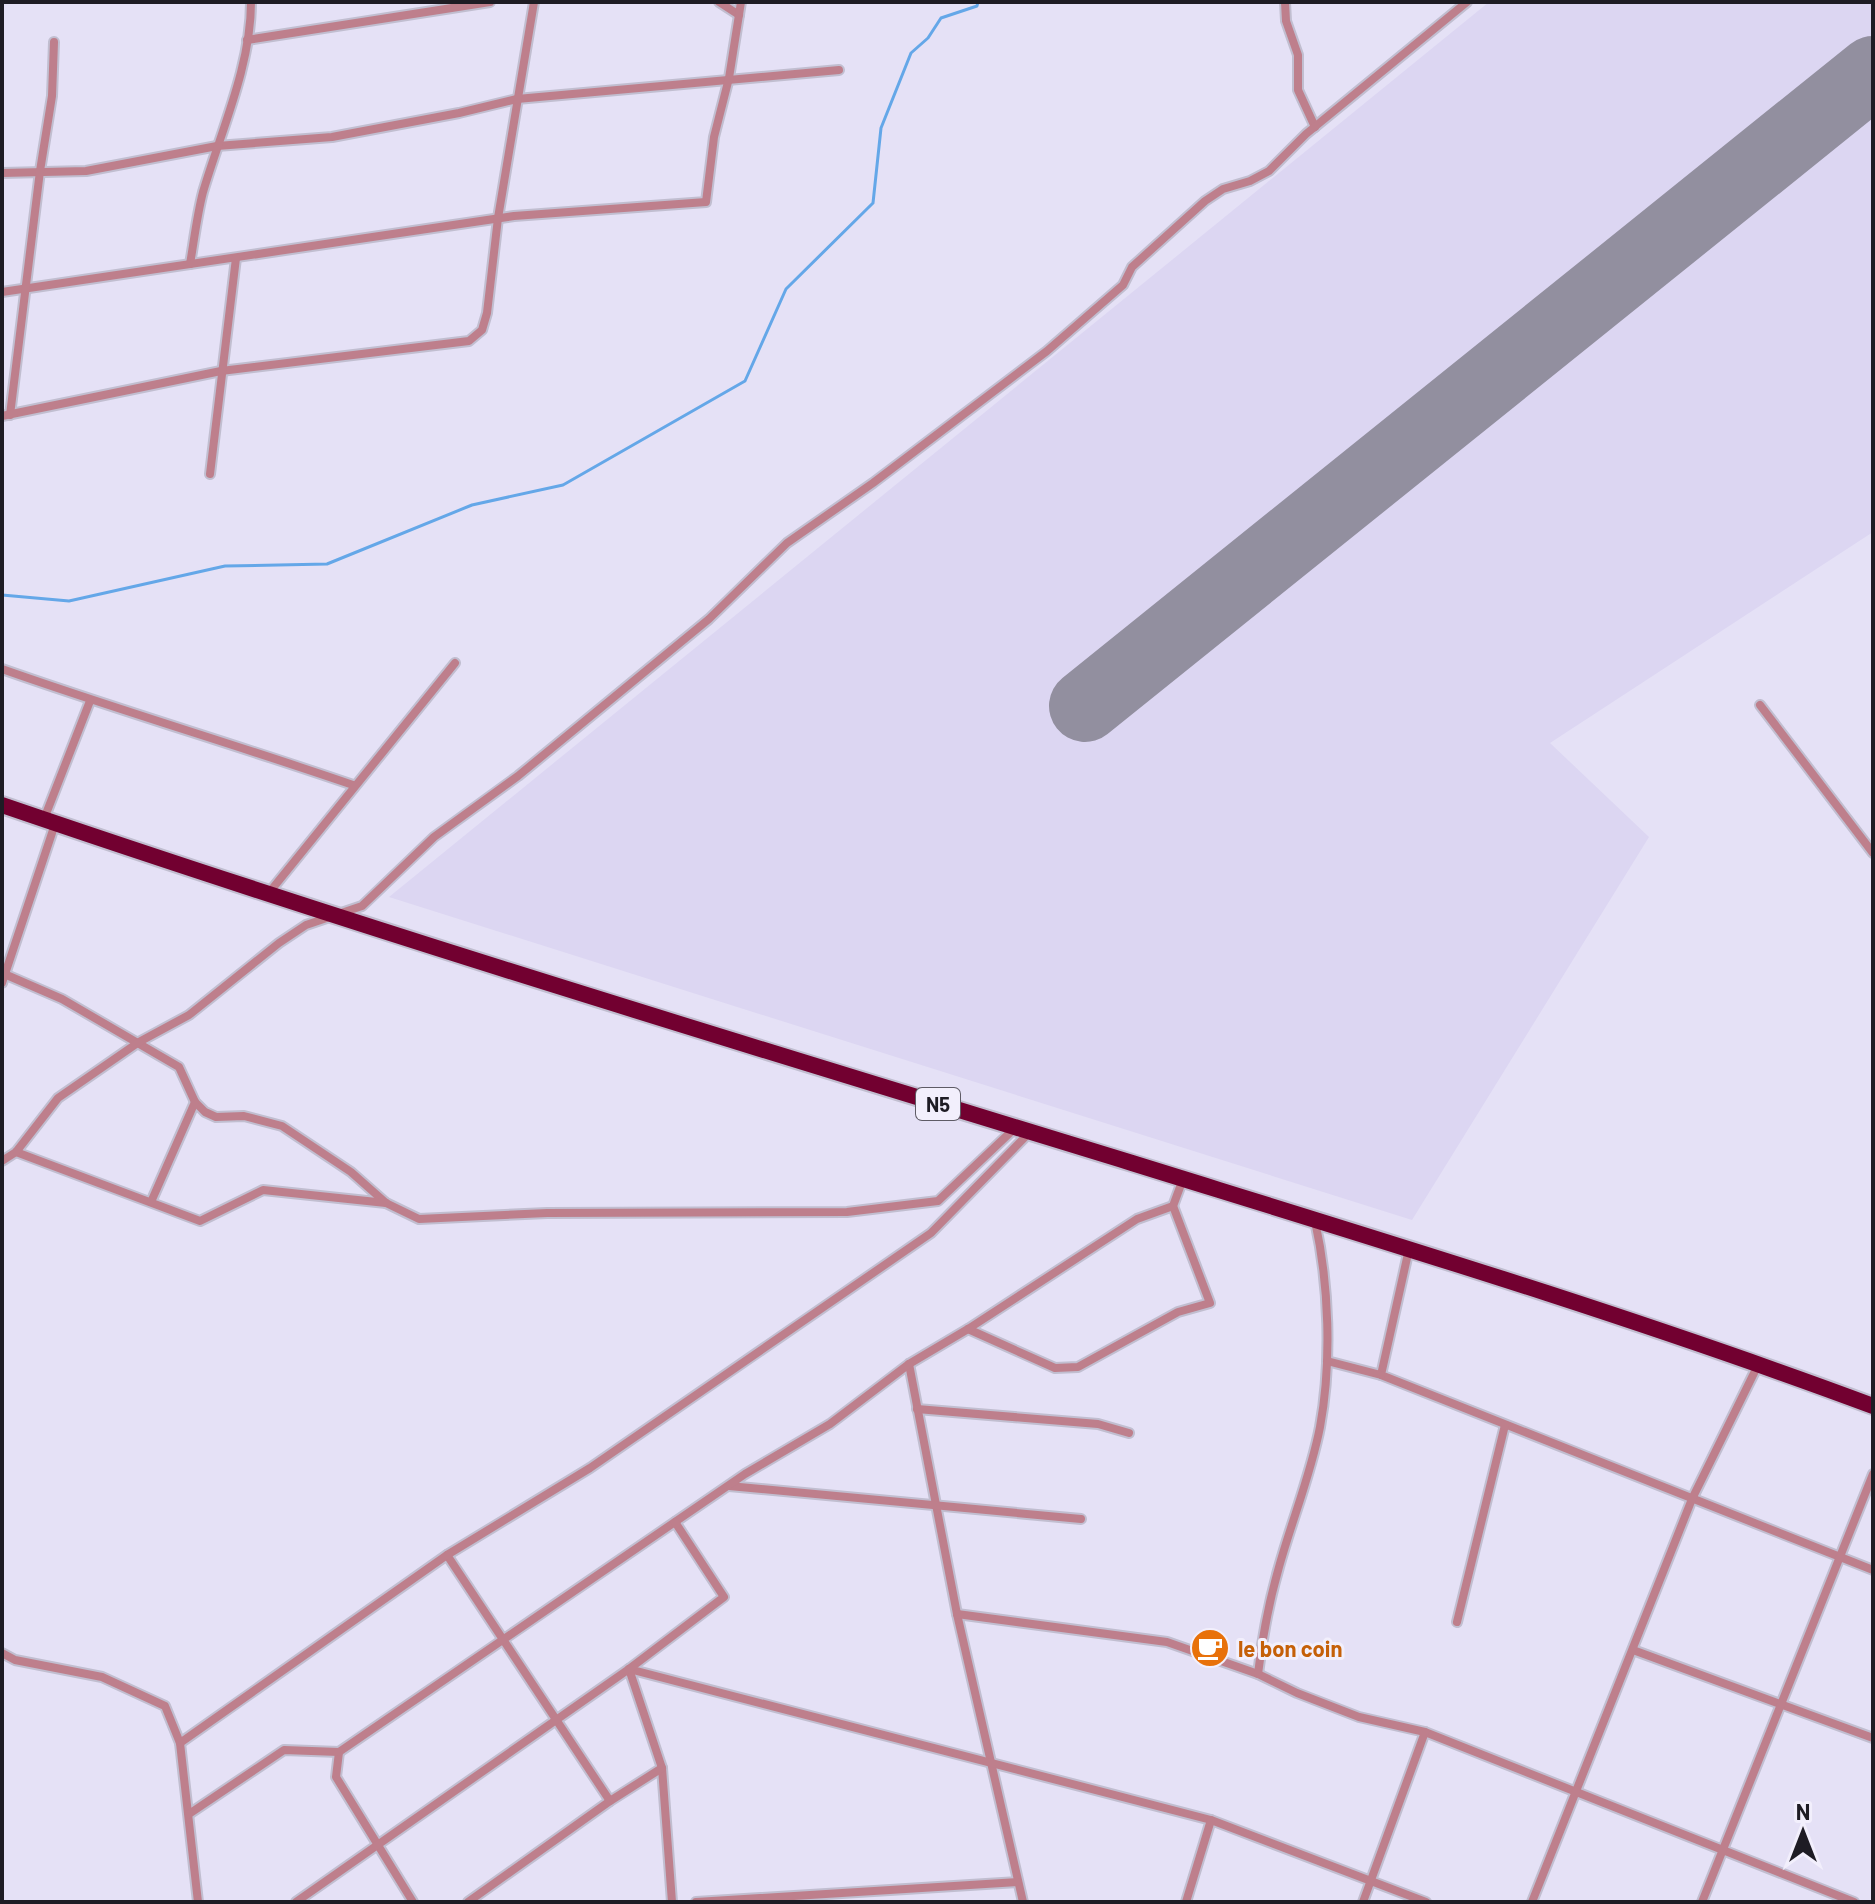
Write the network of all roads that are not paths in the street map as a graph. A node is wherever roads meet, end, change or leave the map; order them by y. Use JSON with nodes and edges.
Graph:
{"nodes":[{"id":1,"x":251,"y":2,"type":"edge"},
{"id":2,"x":490,"y":2,"type":"edge"},
{"id":3,"x":534,"y":2,"type":"edge"},
{"id":4,"x":719,"y":2,"type":"edge"},
{"id":5,"x":741,"y":2,"type":"edge"},
{"id":6,"x":1285,"y":2,"type":"edge"},
{"id":7,"x":1467,"y":2,"type":"edge"},
{"id":8,"x":739,"y":15,"type":"junction"},
{"id":9,"x":247,"y":40,"type":"junction"},
{"id":10,"x":54,"y":42,"type":"dead end"},
{"id":11,"x":839,"y":70,"type":"dead end"},
{"id":12,"x":729,"y":78,"type":"junction"},
{"id":13,"x":517,"y":99,"type":"junction"},
{"id":14,"x":1315,"y":127,"type":"junction"},
{"id":15,"x":217,"y":146,"type":"junction"},
{"id":16,"x":40,"y":171,"type":"junction"},
{"id":17,"x":2,"y":173,"type":"edge"},
{"id":18,"x":498,"y":218,"type":"junction"},
{"id":19,"x":236,"y":258,"type":"junction"},
{"id":20,"x":190,"y":264,"type":"junction"},
{"id":21,"x":27,"y":288,"type":"junction"},
{"id":22,"x":2,"y":292,"type":"edge"},
{"id":23,"x":221,"y":371,"type":"junction"},
{"id":24,"x":6,"y":415,"type":"edge"},
{"id":25,"x":210,"y":474,"type":"dead end"},
{"id":26,"x":455,"y":663,"type":"dead end"},
{"id":27,"x":2,"y":669,"type":"edge"},
{"id":28,"x":90,"y":701,"type":"junction"},
{"id":29,"x":1760,"y":705,"type":"dead end"},
{"id":30,"x":353,"y":785,"type":"junction"},
{"id":31,"x":2,"y":805,"type":"edge"},
{"id":32,"x":49,"y":822,"type":"junction"},
{"id":33,"x":1873,"y":853,"type":"edge"},
{"id":34,"x":267,"y":894,"type":"junction"},
{"id":35,"x":329,"y":915,"type":"junction"},
{"id":36,"x":3,"y":977,"type":"edge"},
{"id":37,"x":139,"y":1042,"type":"junction"},
{"id":38,"x":195,"y":1102,"type":"junction"},
{"id":39,"x":1023,"y":1130,"type":"junction"},
{"id":40,"x":16,"y":1152,"type":"junction"},
{"id":41,"x":2,"y":1161,"type":"edge"},
{"id":42,"x":1183,"y":1179,"type":"junction"},
{"id":43,"x":151,"y":1202,"type":"junction"},
{"id":44,"x":386,"y":1203,"type":"junction"},
{"id":45,"x":1173,"y":1206,"type":"junction"},
{"id":46,"x":1315,"y":1220,"type":"junction"},
{"id":47,"x":1409,"y":1249,"type":"junction"},
{"id":48,"x":968,"y":1329,"type":"junction"},
{"id":49,"x":1327,"y":1361,"type":"junction"},
{"id":50,"x":909,"y":1364,"type":"junction"},
{"id":51,"x":1758,"y":1364,"type":"junction"},
{"id":52,"x":1381,"y":1375,"type":"junction"},
{"id":53,"x":1873,"y":1406,"type":"edge"},
{"id":54,"x":917,"y":1409,"type":"junction"},
{"id":55,"x":1505,"y":1425,"type":"junction"},
{"id":56,"x":1129,"y":1433,"type":"dead end"},
{"id":57,"x":1873,"y":1474,"type":"edge"},
{"id":58,"x":728,"y":1486,"type":"junction"},
{"id":59,"x":1692,"y":1499,"type":"junction"},
{"id":60,"x":935,"y":1505,"type":"junction"},
{"id":61,"x":1081,"y":1519,"type":"dead end"},
{"id":62,"x":675,"y":1522,"type":"junction"},
{"id":63,"x":447,"y":1555,"type":"junction"},
{"id":64,"x":1841,"y":1558,"type":"junction"},
{"id":65,"x":1873,"y":1570,"type":"edge"},
{"id":66,"x":957,"y":1614,"type":"junction"},
{"id":67,"x":1457,"y":1622,"type":"dead end"},
{"id":68,"x":502,"y":1641,"type":"junction"},
{"id":69,"x":1633,"y":1650,"type":"junction"},
{"id":70,"x":2,"y":1653,"type":"edge"},
{"id":71,"x":629,"y":1669,"type":"junction"},
{"id":72,"x":1258,"y":1674,"type":"junction"},
{"id":73,"x":1782,"y":1704,"type":"junction"},
{"id":74,"x":556,"y":1720,"type":"junction"},
{"id":75,"x":1425,"y":1732,"type":"junction"},
{"id":76,"x":1873,"y":1738,"type":"edge"},
{"id":77,"x":180,"y":1743,"type":"junction"},
{"id":78,"x":339,"y":1752,"type":"junction"},
{"id":79,"x":991,"y":1762,"type":"junction"},
{"id":80,"x":662,"y":1768,"type":"junction"},
{"id":81,"x":1576,"y":1792,"type":"junction"},
{"id":82,"x":610,"y":1801,"type":"junction"},
{"id":83,"x":189,"y":1814,"type":"junction"},
{"id":84,"x":1211,"y":1820,"type":"junction"},
{"id":85,"x":376,"y":1846,"type":"junction"},
{"id":86,"x":1723,"y":1851,"type":"junction"},
{"id":87,"x":1371,"y":1880,"type":"junction"},
{"id":88,"x":1018,"y":1882,"type":"junction"},
{"id":89,"x":198,"y":1902,"type":"edge"},
{"id":90,"x":296,"y":1902,"type":"edge"},
{"id":91,"x":413,"y":1902,"type":"edge"},
{"id":92,"x":468,"y":1902,"type":"edge"},
{"id":93,"x":672,"y":1902,"type":"edge"},
{"id":94,"x":696,"y":1902,"type":"edge"},
{"id":95,"x":1023,"y":1902,"type":"edge"},
{"id":96,"x":1186,"y":1902,"type":"edge"},
{"id":97,"x":1363,"y":1902,"type":"edge"},
{"id":98,"x":1426,"y":1902,"type":"edge"},
{"id":99,"x":1532,"y":1902,"type":"edge"},
{"id":100,"x":1702,"y":1902,"type":"edge"},
{"id":101,"x":1854,"y":1902,"type":"edge"}],
"edges":[{"from":1,"to":9,"type":"street"},
{"from":2,"to":9,"type":"street"},
{"from":3,"to":13,"type":"street"},
{"from":4,"to":8,"type":"street"},
{"from":5,"to":8,"type":"street"},
{"from":6,"to":14,"type":"street"},
{"from":7,"to":14,"type":"street"},
{"from":8,"to":12,"type":"street"},
{"from":9,"to":15,"type":"street"},
{"from":10,"to":16,"type":"street"},
{"from":11,"to":12,"type":"street"},
{"from":12,"to":13,"type":"street"},
{"from":12,"to":18,"type":"street"},
{"from":13,"to":15,"type":"street"},
{"from":13,"to":18,"type":"street"},
{"from":14,"to":35,"type":"street"},
{"from":15,"to":16,"type":"street"},
{"from":15,"to":20,"type":"street"},
{"from":16,"to":17,"type":"street"},
{"from":16,"to":21,"type":"street"},
{"from":18,"to":19,"type":"street"},
{"from":18,"to":23,"type":"street"},
{"from":19,"to":20,"type":"street"},
{"from":19,"to":23,"type":"street"},
{"from":20,"to":21,"type":"street"},
{"from":21,"to":22,"type":"street"},
{"from":21,"to":24,"type":"street"},
{"from":23,"to":24,"type":"street"},
{"from":23,"to":25,"type":"street"},
{"from":26,"to":30,"type":"street"},
{"from":27,"to":28,"type":"street"},
{"from":28,"to":30,"type":"street"},
{"from":28,"to":32,"type":"street"},
{"from":29,"to":33,"type":"street"},
{"from":30,"to":34,"type":"street"},
{"from":31,"to":32,"type":"highway","number":"N5"},
{"from":32,"to":34,"type":"highway","number":"N5"},
{"from":32,"to":36,"type":"street"},
{"from":34,"to":35,"type":"highway","number":"N5"},
{"from":35,"to":37,"type":"street"},
{"from":35,"to":39,"type":"highway","number":"N5"},
{"from":36,"to":37,"type":"street"},
{"from":37,"to":38,"type":"street"},
{"from":37,"to":40,"type":"street"},
{"from":38,"to":43,"type":"street"},
{"from":38,"to":44,"type":"street"},
{"from":39,"to":42,"type":"highway","number":"N5"},
{"from":39,"to":44,"type":"street"},
{"from":39,"to":63,"type":"street"},
{"from":40,"to":41,"type":"street"},
{"from":40,"to":43,"type":"street"},
{"from":42,"to":45,"type":"street"},
{"from":42,"to":46,"type":"highway","number":"N5"},
{"from":43,"to":44,"type":"street"},
{"from":45,"to":48,"type":"street"},
{"from":45,"to":48,"type":"street"},
{"from":46,"to":47,"type":"highway","number":"N5"},
{"from":46,"to":49,"type":"street"},
{"from":47,"to":51,"type":"highway","number":"N5"},
{"from":47,"to":52,"type":"street"},
{"from":48,"to":50,"type":"street"},
{"from":49,"to":52,"type":"street"},
{"from":49,"to":72,"type":"street"},
{"from":50,"to":54,"type":"street"},
{"from":50,"to":58,"type":"street"},
{"from":51,"to":53,"type":"highway","number":"N5"},
{"from":51,"to":59,"type":"street"},
{"from":52,"to":55,"type":"street"},
{"from":54,"to":56,"type":"street"},
{"from":54,"to":60,"type":"street"},
{"from":55,"to":59,"type":"street"},
{"from":55,"to":67,"type":"street"},
{"from":57,"to":64,"type":"street"},
{"from":58,"to":60,"type":"street"},
{"from":58,"to":62,"type":"street"},
{"from":59,"to":64,"type":"street"},
{"from":59,"to":69,"type":"street"},
{"from":60,"to":61,"type":"street"},
{"from":60,"to":66,"type":"street"},
{"from":62,"to":68,"type":"street"},
{"from":62,"to":71,"type":"street"},
{"from":63,"to":68,"type":"street"},
{"from":63,"to":77,"type":"street"},
{"from":64,"to":65,"type":"street"},
{"from":64,"to":73,"type":"street"},
{"from":66,"to":72,"type":"street"},
{"from":66,"to":79,"type":"street"},
{"from":68,"to":74,"type":"street"},
{"from":68,"to":78,"type":"street"},
{"from":69,"to":73,"type":"street"},
{"from":69,"to":81,"type":"street"},
{"from":70,"to":77,"type":"street"},
{"from":71,"to":74,"type":"street"},
{"from":71,"to":79,"type":"street"},
{"from":71,"to":80,"type":"street"},
{"from":72,"to":75,"type":"street"},
{"from":73,"to":76,"type":"street"},
{"from":73,"to":86,"type":"street"},
{"from":74,"to":82,"type":"street"},
{"from":74,"to":85,"type":"street"},
{"from":75,"to":81,"type":"street"},
{"from":75,"to":87,"type":"street"},
{"from":77,"to":83,"type":"street"},
{"from":78,"to":83,"type":"street"},
{"from":78,"to":85,"type":"street"},
{"from":79,"to":84,"type":"street"},
{"from":79,"to":88,"type":"street"},
{"from":80,"to":82,"type":"street"},
{"from":80,"to":93,"type":"street"},
{"from":81,"to":86,"type":"street"},
{"from":81,"to":99,"type":"street"},
{"from":82,"to":92,"type":"street"},
{"from":83,"to":89,"type":"street"},
{"from":84,"to":87,"type":"street"},
{"from":84,"to":96,"type":"street"},
{"from":85,"to":90,"type":"street"},
{"from":85,"to":91,"type":"street"},
{"from":86,"to":100,"type":"street"},
{"from":86,"to":101,"type":"street"},
{"from":87,"to":97,"type":"street"},
{"from":87,"to":98,"type":"street"},
{"from":88,"to":94,"type":"street"},
{"from":88,"to":95,"type":"street"}]}
